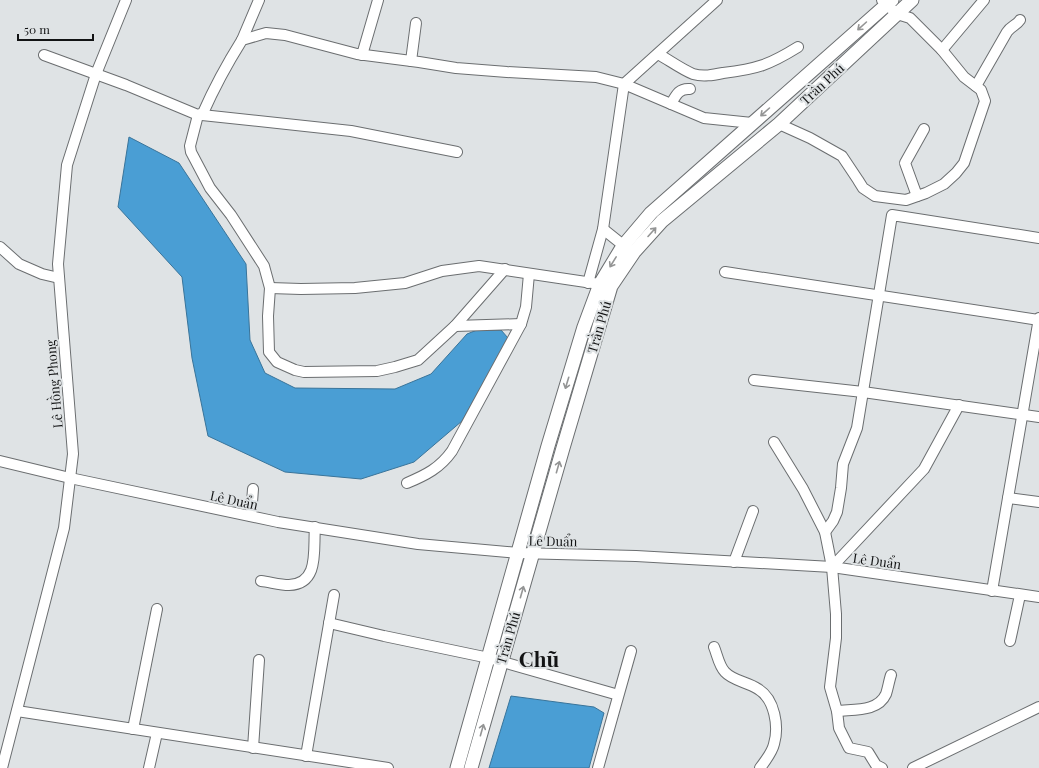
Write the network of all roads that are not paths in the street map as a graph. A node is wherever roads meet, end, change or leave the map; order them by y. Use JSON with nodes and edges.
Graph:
{"nodes":[{"id":1,"x":126,"y":0,"type":"edge"},
{"id":2,"x":259,"y":0,"type":"edge"},
{"id":3,"x":378,"y":0,"type":"edge"},
{"id":4,"x":717,"y":0,"type":"edge"},
{"id":5,"x":912,"y":0,"type":"edge"},
{"id":6,"x":984,"y":0,"type":"edge"},
{"id":7,"x":887,"y":1,"type":"edge"},
{"id":8,"x":897,"y":14,"type":"junction"},
{"id":9,"x":1020,"y":20,"type":"dead end"},
{"id":10,"x":416,"y":23,"type":"dead end"},
{"id":11,"x":242,"y":40,"type":"junction"},
{"id":12,"x":798,"y":47,"type":"dead end"},
{"id":13,"x":942,"y":50,"type":"junction"},
{"id":14,"x":658,"y":54,"type":"junction"},
{"id":15,"x":44,"y":55,"type":"dead end"},
{"id":16,"x":362,"y":55,"type":"junction"},
{"id":17,"x":411,"y":61,"type":"junction"},
{"id":18,"x":96,"y":74,"type":"junction"},
{"id":19,"x":624,"y":84,"type":"junction"},
{"id":20,"x":976,"y":86,"type":"junction"},
{"id":21,"x":690,"y":89,"type":"dead end"},
{"id":22,"x":672,"y":104,"type":"junction"},
{"id":23,"x":200,"y":115,"type":"junction"},
{"id":24,"x":752,"y":124,"type":"junction"},
{"id":25,"x":779,"y":124,"type":"junction"},
{"id":26,"x":924,"y":130,"type":"dead end"},
{"id":27,"x":457,"y":152,"type":"dead end"},
{"id":28,"x":917,"y":196,"type":"junction"},
{"id":29,"x":603,"y":229,"type":"junction"},
{"id":30,"x":1039,"y":238,"type":"edge"},
{"id":31,"x":0,"y":247,"type":"edge"},
{"id":32,"x":629,"y":249,"type":"junction"},
{"id":33,"x":505,"y":270,"type":"junction"},
{"id":34,"x":725,"y":272,"type":"dead end"},
{"id":35,"x":530,"y":274,"type":"junction"},
{"id":36,"x":59,"y":278,"type":"junction"},
{"id":37,"x":600,"y":284,"type":"junction"},
{"id":38,"x":270,"y":288,"type":"junction"},
{"id":39,"x":878,"y":296,"type":"junction"},
{"id":40,"x":1039,"y":320,"type":"edge"},
{"id":41,"x":521,"y":324,"type":"junction"},
{"id":42,"x":455,"y":326,"type":"junction"},
{"id":43,"x":754,"y":380,"type":"dead end"},
{"id":44,"x":863,"y":392,"type":"junction"},
{"id":45,"x":959,"y":405,"type":"junction"},
{"id":46,"x":1022,"y":415,"type":"junction"},
{"id":47,"x":1039,"y":417,"type":"edge"},
{"id":48,"x":774,"y":442,"type":"dead end"},
{"id":49,"x":0,"y":462,"type":"edge"},
{"id":50,"x":70,"y":478,"type":"junction"},
{"id":51,"x":408,"y":483,"type":"dead end"},
{"id":52,"x":253,"y":489,"type":"dead end"},
{"id":53,"x":1008,"y":498,"type":"junction"},
{"id":54,"x":1039,"y":502,"type":"edge"},
{"id":55,"x":753,"y":511,"type":"dead end"},
{"id":56,"x":251,"y":516,"type":"junction"},
{"id":57,"x":314,"y":527,"type":"junction"},
{"id":58,"x":825,"y":532,"type":"junction"},
{"id":59,"x":518,"y":553,"type":"junction"},
{"id":60,"x":533,"y":553,"type":"junction"},
{"id":61,"x":734,"y":562,"type":"junction"},
{"id":62,"x":832,"y":567,"type":"junction"},
{"id":63,"x":261,"y":581,"type":"dead end"},
{"id":64,"x":992,"y":591,"type":"junction"},
{"id":65,"x":1020,"y":595,"type":"junction"},
{"id":66,"x":334,"y":596,"type":"dead end"},
{"id":67,"x":1039,"y":597,"type":"edge"},
{"id":68,"x":157,"y":610,"type":"dead end"},
{"id":69,"x":329,"y":622,"type":"junction"},
{"id":70,"x":1010,"y":641,"type":"dead end"},
{"id":71,"x":714,"y":647,"type":"dead end"},
{"id":72,"x":631,"y":651,"type":"dead end"},
{"id":73,"x":258,"y":660,"type":"dead end"},
{"id":74,"x":495,"y":660,"type":"junction"},
{"id":75,"x":891,"y":675,"type":"dead end"},
{"id":76,"x":615,"y":694,"type":"dead end"},
{"id":77,"x":1039,"y":707,"type":"edge"},
{"id":78,"x":17,"y":711,"type":"junction"},
{"id":79,"x":837,"y":711,"type":"junction"},
{"id":80,"x":133,"y":729,"type":"junction"},
{"id":81,"x":157,"y":733,"type":"junction"},
{"id":82,"x":253,"y":748,"type":"junction"},
{"id":83,"x":306,"y":756,"type":"junction"},
{"id":84,"x":2,"y":768,"type":"edge"},
{"id":85,"x":149,"y":768,"type":"edge"},
{"id":86,"x":388,"y":768,"type":"edge"},
{"id":87,"x":457,"y":768,"type":"edge"},
{"id":88,"x":472,"y":768,"type":"edge"},
{"id":89,"x":598,"y":768,"type":"edge"},
{"id":90,"x":760,"y":768,"type":"edge"},
{"id":91,"x":882,"y":768,"type":"edge"},
{"id":92,"x":913,"y":768,"type":"edge"}],
"edges":[{"from":1,"to":18,"type":"street","name":"Lê Hồng Phong"},
{"from":2,"to":11,"type":"street"},
{"from":3,"to":16,"type":"street"},
{"from":4,"to":14,"type":"street"},
{"from":5,"to":8,"type":"main road","name":"Trần Phú"},
{"from":6,"to":13,"type":"street"},
{"from":7,"to":8,"type":"street"},
{"from":7,"to":24,"type":"main road","name":"Trần Phú","one_way":true},
{"from":8,"to":13,"type":"street"},
{"from":8,"to":25,"type":"main road","name":"Trần Phú"},
{"from":9,"to":20,"type":"street"},
{"from":10,"to":17,"type":"street"},
{"from":11,"to":16,"type":"street"},
{"from":11,"to":23,"type":"street"},
{"from":12,"to":14,"type":"street"},
{"from":13,"to":20,"type":"street"},
{"from":14,"to":19,"type":"street"},
{"from":15,"to":18,"type":"street"},
{"from":16,"to":17,"type":"street"},
{"from":17,"to":19,"type":"street"},
{"from":18,"to":23,"type":"street"},
{"from":18,"to":36,"type":"street","name":"Lê Hồng Phong"},
{"from":19,"to":22,"type":"street"},
{"from":19,"to":29,"type":"street","name":"Trần Phú"},
{"from":20,"to":28,"type":"street"},
{"from":21,"to":22,"type":"street"},
{"from":22,"to":24,"type":"street"},
{"from":23,"to":27,"type":"street"},
{"from":23,"to":38,"type":"street"},
{"from":24,"to":32,"type":"main road","name":"Trần Phú"},
{"from":25,"to":28,"type":"street"},
{"from":32,"to":25,"type":"main road","name":"Trần Phú","one_way":true},
{"from":26,"to":28,"type":"street"},
{"from":29,"to":32,"type":"street"},
{"from":29,"to":37,"type":"street","name":"Trần Phú"},
{"from":30,"to":39,"type":"street"},
{"from":31,"to":36,"type":"street"},
{"from":32,"to":37,"type":"main road","name":"Trần Phú"},
{"from":33,"to":35,"type":"street"},
{"from":33,"to":38,"type":"street"},
{"from":33,"to":42,"type":"street"},
{"from":34,"to":39,"type":"street"},
{"from":35,"to":37,"type":"street"},
{"from":35,"to":41,"type":"street"},
{"from":36,"to":50,"type":"street","name":"Lê Hồng Phong"},
{"from":37,"to":59,"type":"main road","name":"Trần Phú","one_way":true},
{"from":60,"to":37,"type":"main road","name":"Trần Phú","one_way":true},
{"from":38,"to":42,"type":"street"},
{"from":39,"to":40,"type":"street"},
{"from":39,"to":44,"type":"street"},
{"from":40,"to":46,"type":"street"},
{"from":41,"to":42,"type":"street"},
{"from":41,"to":51,"type":"street"},
{"from":43,"to":44,"type":"street"},
{"from":44,"to":45,"type":"street"},
{"from":44,"to":58,"type":"street"},
{"from":45,"to":46,"type":"street"},
{"from":45,"to":62,"type":"street"},
{"from":46,"to":47,"type":"street"},
{"from":46,"to":53,"type":"street"},
{"from":48,"to":58,"type":"street"},
{"from":49,"to":50,"type":"street","name":"Lê Duẩn"},
{"from":50,"to":56,"type":"street","name":"Lê Duẩn"},
{"from":50,"to":78,"type":"street","name":"Lê Hồng Phong"},
{"from":52,"to":56,"type":"street"},
{"from":53,"to":54,"type":"street"},
{"from":53,"to":64,"type":"street"},
{"from":55,"to":61,"type":"street"},
{"from":56,"to":57,"type":"street","name":"Lê Duẩn"},
{"from":57,"to":59,"type":"street","name":"Lê Duẩn"},
{"from":57,"to":63,"type":"street"},
{"from":58,"to":62,"type":"street"},
{"from":59,"to":60,"type":"street","name":"Lê Duẩn"},
{"from":59,"to":74,"type":"main road","name":"Trần Phú"},
{"from":60,"to":61,"type":"street","name":"Lê Duẩn"},
{"from":74,"to":60,"type":"main road","name":"Trần Phú","one_way":true},
{"from":61,"to":62,"type":"street","name":"Lê Duẩn"},
{"from":62,"to":64,"type":"street","name":"Lê Duẩn"},
{"from":62,"to":79,"type":"street"},
{"from":64,"to":65,"type":"street","name":"Lê Duẩn"},
{"from":65,"to":67,"type":"street","name":"Lê Duẩn"},
{"from":65,"to":70,"type":"street"},
{"from":66,"to":69,"type":"street"},
{"from":68,"to":80,"type":"street"},
{"from":69,"to":74,"type":"street"},
{"from":69,"to":83,"type":"street"},
{"from":71,"to":90,"type":"street"},
{"from":72,"to":89,"type":"street"},
{"from":73,"to":82,"type":"street"},
{"from":74,"to":76,"type":"street"},
{"from":74,"to":87,"type":"main road","name":"Trần Phú"},
{"from":88,"to":74,"type":"main road","name":"Trần Phú","one_way":true},
{"from":75,"to":79,"type":"street"},
{"from":77,"to":92,"type":"street"},
{"from":78,"to":80,"type":"street"},
{"from":78,"to":84,"type":"street","name":"Lê Hồng Phong"},
{"from":79,"to":91,"type":"street"},
{"from":80,"to":81,"type":"street"},
{"from":81,"to":82,"type":"street"},
{"from":81,"to":85,"type":"street"},
{"from":82,"to":83,"type":"street"},
{"from":83,"to":86,"type":"street"}]}
